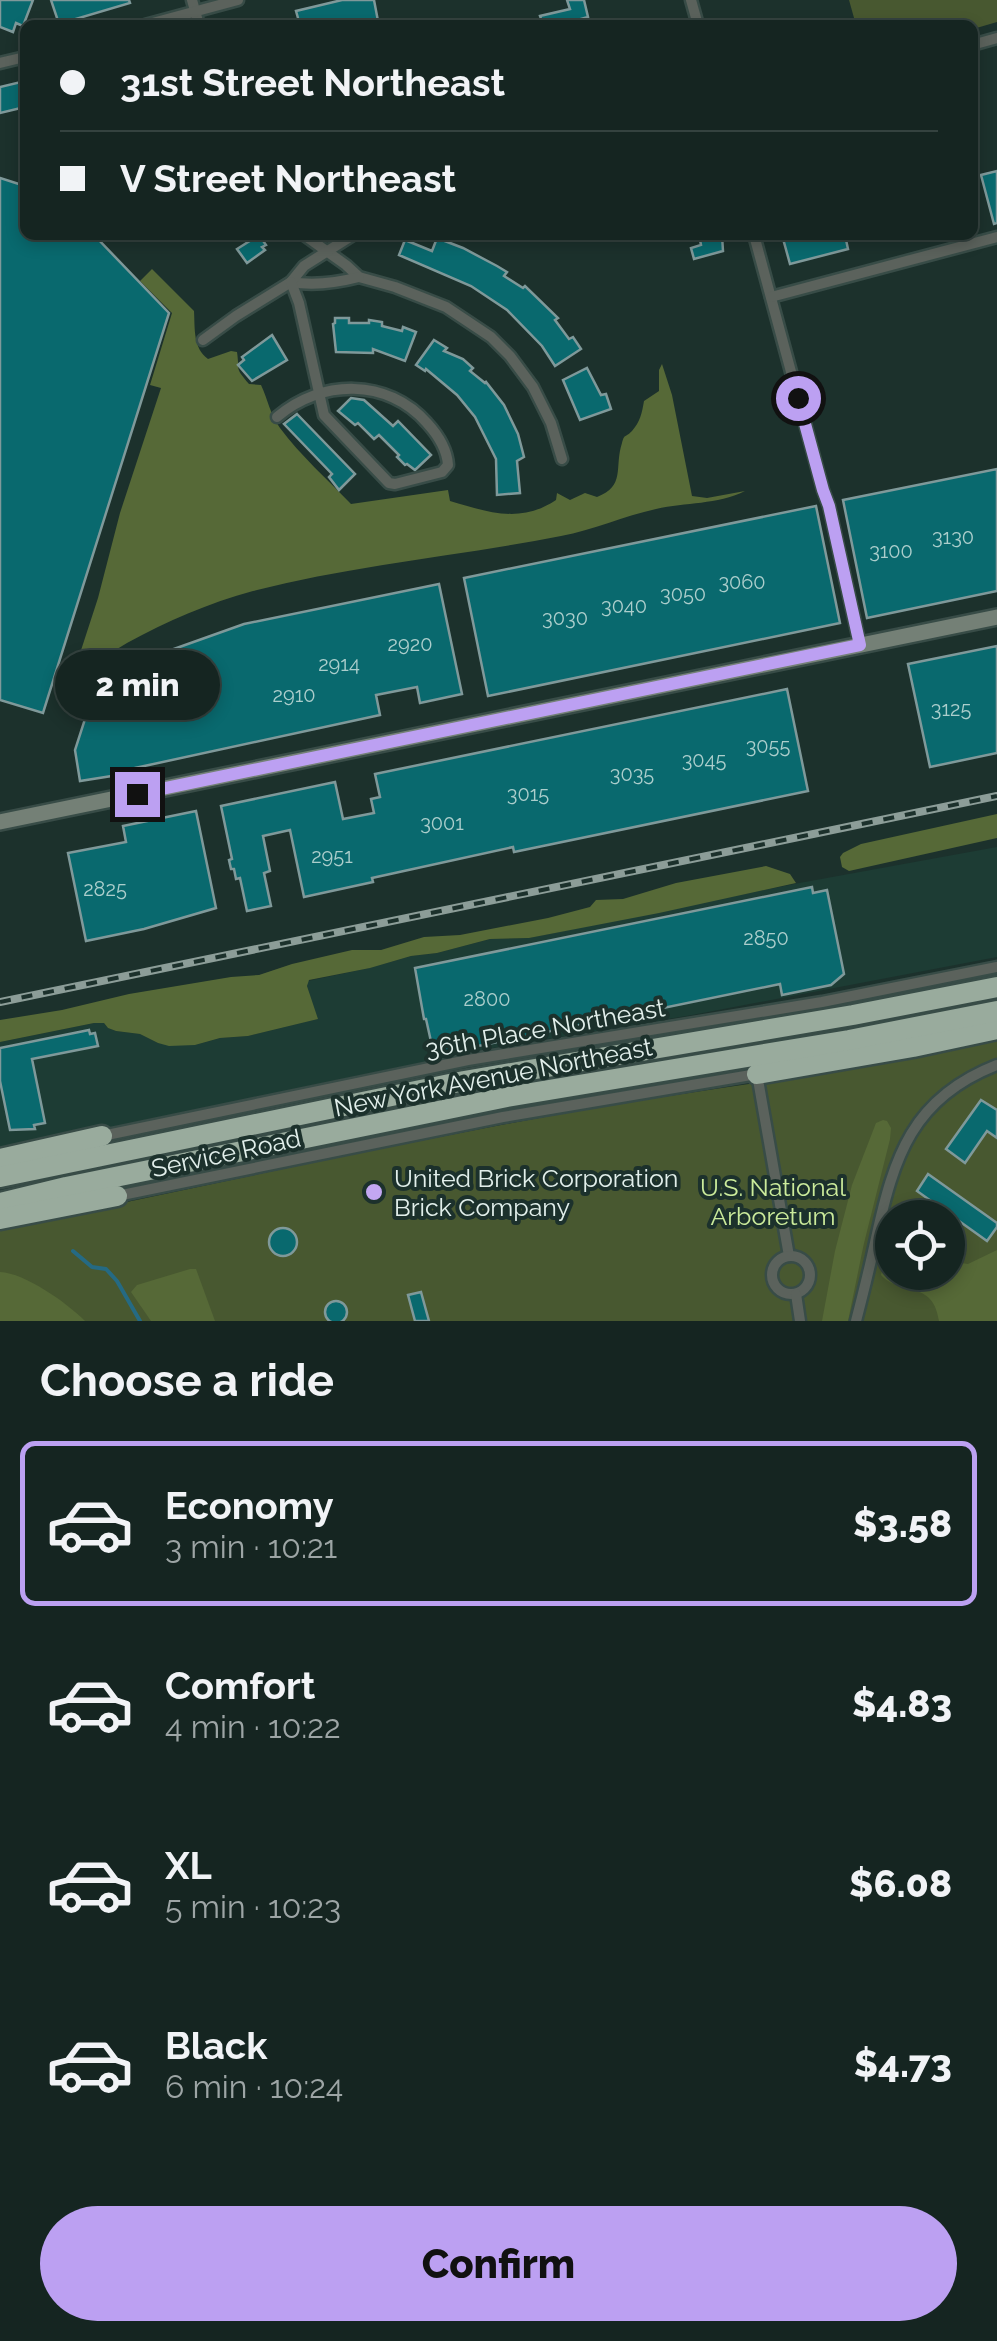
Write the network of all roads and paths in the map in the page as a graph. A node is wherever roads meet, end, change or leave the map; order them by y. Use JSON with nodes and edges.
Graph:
{"nodes":[{"id":1,"x":238,"y":0,"type":"edge"},
{"id":2,"x":194,"y":6,"type":"edge"},
{"id":3,"x":158,"y":20,"type":"edge"},
{"id":4,"x":997,"y":237,"type":"edge"},
{"id":5,"x":311,"y":240,"type":"edge"},
{"id":6,"x":345,"y":240,"type":"edge"},
{"id":7,"x":755,"y":240,"type":"edge"},
{"id":8,"x":326,"y":251,"type":"junction"},
{"id":9,"x":358,"y":277,"type":"junction"},
{"id":10,"x":292,"y":282,"type":"junction"},
{"id":11,"x":771,"y":297,"type":"junction"},
{"id":12,"x":203,"y":340,"type":"dead end"},
{"id":13,"x":321,"y":392,"type":"junction"},
{"id":14,"x":277,"y":417,"type":"dead end"},
{"id":15,"x":562,"y":459,"type":"dead end"},
{"id":16,"x":997,"y":616,"type":"edge"},
{"id":17,"x":860,"y":645,"type":"junction"},
{"id":18,"x":0,"y":822,"type":"edge"},
{"id":19,"x":997,"y":967,"type":"edge"},
{"id":20,"x":997,"y":987,"type":"edge"},
{"id":21,"x":997,"y":1010,"type":"edge"},
{"id":22,"x":997,"y":1030,"type":"edge"},
{"id":23,"x":997,"y":1065,"type":"edge"},
{"id":24,"x":757,"y":1074,"type":"junction"},
{"id":25,"x":102,"y":1136,"type":"joint"},
{"id":26,"x":3,"y":1172,"type":"edge"},
{"id":27,"x":117,"y":1196,"type":"joint"},
{"id":28,"x":0,"y":1203,"type":"edge"},
{"id":29,"x":0,"y":1218,"type":"edge"},
{"id":30,"x":789,"y":1256,"type":"junction"},
{"id":31,"x":796,"y":1294,"type":"junction"},
{"id":32,"x":800,"y":1321,"type":"edge"},
{"id":33,"x":856,"y":1321,"type":"edge"}],
"edges":[{"from":1,"to":2,"type":"street"},
{"from":2,"to":3,"type":"street"},
{"from":4,"to":11,"type":"street"},
{"from":5,"to":8,"type":"street"},
{"from":6,"to":8,"type":"street"},
{"from":7,"to":11,"type":"street"},
{"from":8,"to":9,"type":"street"},
{"from":8,"to":10,"type":"street"},
{"from":9,"to":10,"type":"street"},
{"from":9,"to":15,"type":"street"},
{"from":10,"to":12,"type":"street"},
{"from":10,"to":13,"type":"street"},
{"from":11,"to":17,"type":"street"},
{"from":13,"to":13,"type":"street"},
{"from":13,"to":14,"type":"street"},
{"from":16,"to":17,"type":"street"},
{"from":17,"to":18,"type":"street"},
{"from":19,"to":25,"type":"street","name":"36th Place Northeast"},
{"from":20,"to":26,"type":"highway","name":"New York Avenue Northeast"},
{"from":21,"to":28,"type":"highway","name":"New York Avenue Northeast"},
{"from":22,"to":24,"type":"highway"},
{"from":23,"to":33,"type":"street"},
{"from":24,"to":27,"type":"street","name":"Service Road"},
{"from":24,"to":30,"type":"street"},
{"from":25,"to":26,"type":"highway"},
{"from":27,"to":29,"type":"highway"},
{"from":30,"to":31,"type":"street"},
{"from":30,"to":31,"type":"street"},
{"from":31,"to":32,"type":"street"}]}
